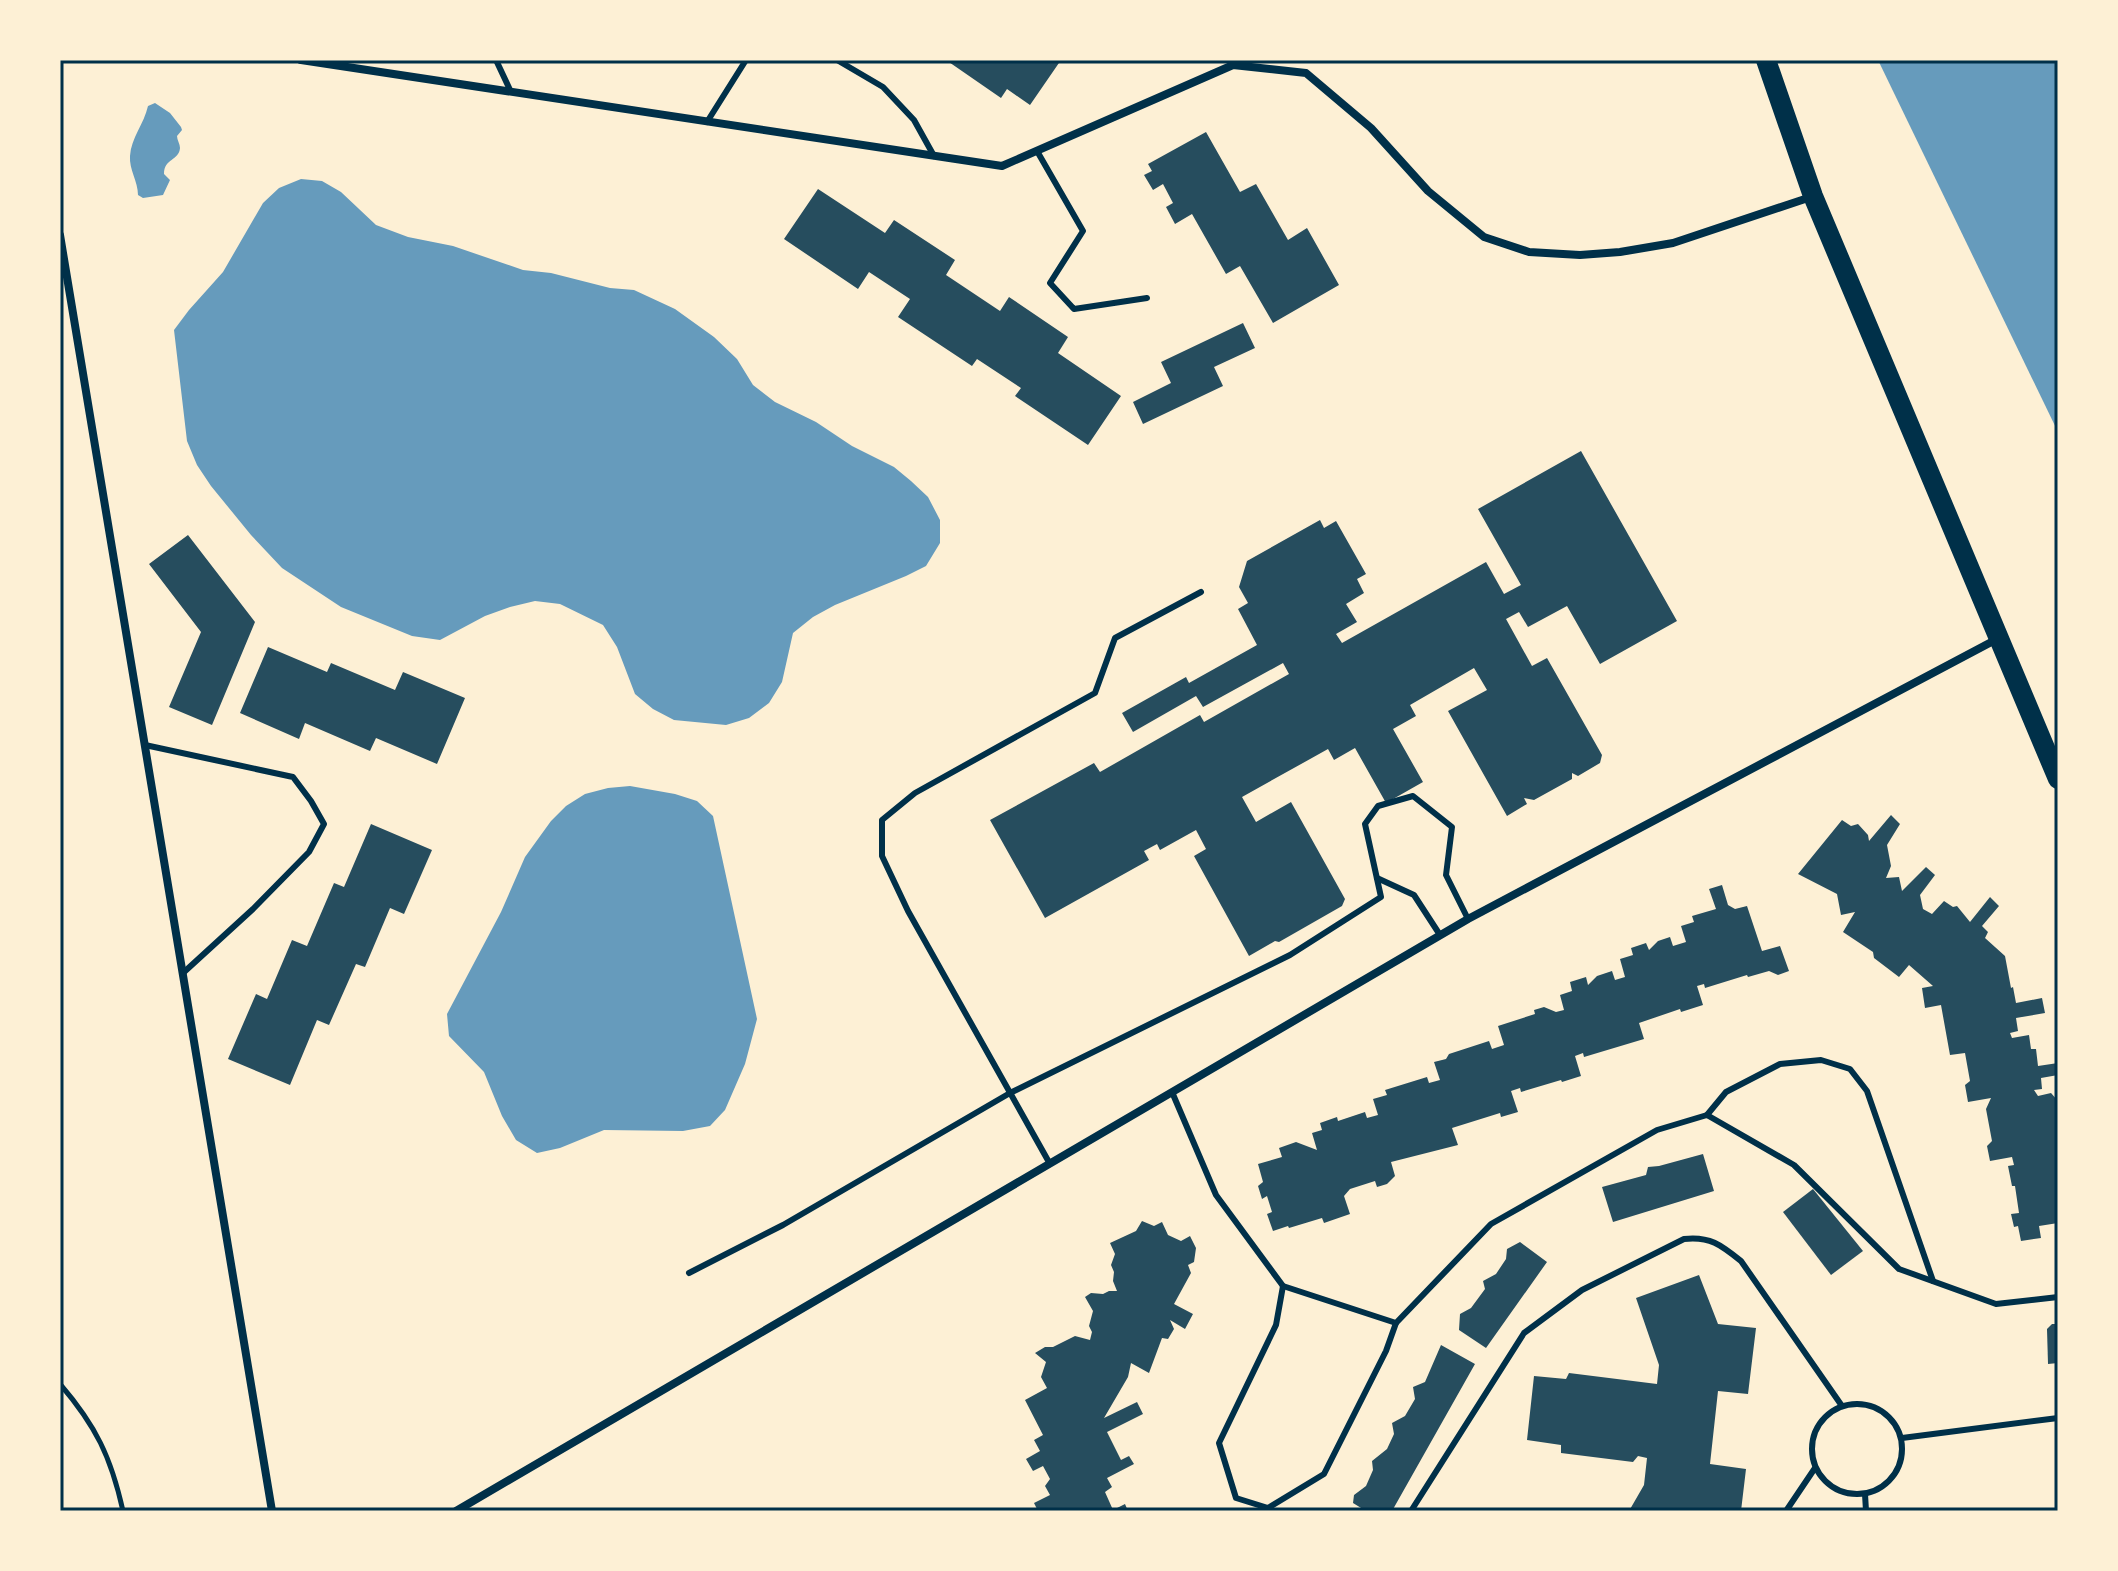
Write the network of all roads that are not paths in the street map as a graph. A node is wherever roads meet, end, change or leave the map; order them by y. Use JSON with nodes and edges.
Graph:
{"nodes":[{"id":1,"x":301,"y":60,"type":"edge"},
{"id":2,"x":496,"y":60,"type":"edge"},
{"id":3,"x":746,"y":60,"type":"edge"},
{"id":4,"x":837,"y":60,"type":"edge"},
{"id":5,"x":1766,"y":60,"type":"edge"},
{"id":6,"x":511,"y":92,"type":"junction"},
{"id":7,"x":707,"y":122,"type":"junction"},
{"id":8,"x":1037,"y":151,"type":"junction"},
{"id":9,"x":934,"y":156,"type":"junction"},
{"id":10,"x":1813,"y":196,"type":"junction"},
{"id":11,"x":60,"y":235,"type":"edge"},
{"id":12,"x":1147,"y":298,"type":"dead end"},
{"id":13,"x":1201,"y":592,"type":"dead end"},
{"id":14,"x":2000,"y":638,"type":"junction"},
{"id":15,"x":145,"y":745,"type":"junction"},
{"id":16,"x":2058,"y":779,"type":"edge"},
{"id":17,"x":1377,"y":878,"type":"junction"},
{"id":18,"x":1468,"y":919,"type":"junction"},
{"id":19,"x":1440,"y":935,"type":"junction"},
{"id":20,"x":183,"y":973,"type":"junction"},
{"id":21,"x":1172,"y":1092,"type":"junction"},
{"id":22,"x":1010,"y":1093,"type":"junction"},
{"id":23,"x":1707,"y":1115,"type":"junction"},
{"id":24,"x":1050,"y":1164,"type":"junction"},
{"id":25,"x":689,"y":1273,"type":"dead end"},
{"id":26,"x":1933,"y":1281,"type":"junction"},
{"id":27,"x":1283,"y":1286,"type":"junction"},
{"id":28,"x":2058,"y":1297,"type":"edge"},
{"id":29,"x":1396,"y":1323,"type":"junction"},
{"id":30,"x":1842,"y":1406,"type":"junction"},
{"id":31,"x":2058,"y":1418,"type":"edge"},
{"id":32,"x":1902,"y":1438,"type":"junction"},
{"id":33,"x":1815,"y":1468,"type":"junction"},
{"id":34,"x":1865,"y":1494,"type":"junction"},
{"id":35,"x":272,"y":1511,"type":"edge"},
{"id":36,"x":456,"y":1511,"type":"edge"},
{"id":37,"x":1411,"y":1511,"type":"edge"},
{"id":38,"x":1786,"y":1511,"type":"edge"},
{"id":39,"x":1866,"y":1511,"type":"edge"}],
"edges":[{"from":1,"to":6,"type":"street"},
{"from":2,"to":6,"type":"lane"},
{"from":3,"to":7,"type":"lane"},
{"from":4,"to":9,"type":"lane"},
{"from":5,"to":10,"type":"main road"},
{"from":6,"to":7,"type":"street"},
{"from":7,"to":9,"type":"street"},
{"from":8,"to":9,"type":"street"},
{"from":8,"to":10,"type":"street"},
{"from":8,"to":12,"type":"lane"},
{"from":10,"to":14,"type":"main road"},
{"from":11,"to":15,"type":"street"},
{"from":13,"to":22,"type":"lane"},
{"from":14,"to":16,"type":"main road"},
{"from":14,"to":18,"type":"street"},
{"from":15,"to":20,"type":"street"},
{"from":15,"to":20,"type":"lane"},
{"from":17,"to":18,"type":"lane"},
{"from":17,"to":19,"type":"lane"},
{"from":17,"to":22,"type":"lane"},
{"from":18,"to":19,"type":"street"},
{"from":19,"to":21,"type":"street"},
{"from":20,"to":35,"type":"street"},
{"from":21,"to":24,"type":"street"},
{"from":21,"to":27,"type":"lane"},
{"from":22,"to":24,"type":"lane"},
{"from":22,"to":25,"type":"lane"},
{"from":23,"to":26,"type":"lane"},
{"from":23,"to":26,"type":"lane"},
{"from":23,"to":29,"type":"lane"},
{"from":24,"to":36,"type":"street"},
{"from":26,"to":28,"type":"lane"},
{"from":27,"to":29,"type":"lane"},
{"from":27,"to":29,"type":"lane"},
{"from":30,"to":32,"type":"lane"},
{"from":30,"to":33,"type":"lane"},
{"from":30,"to":37,"type":"lane"},
{"from":31,"to":32,"type":"lane"},
{"from":32,"to":34,"type":"lane"},
{"from":33,"to":34,"type":"lane"},
{"from":33,"to":38,"type":"lane"},
{"from":34,"to":39,"type":"lane"}]}
